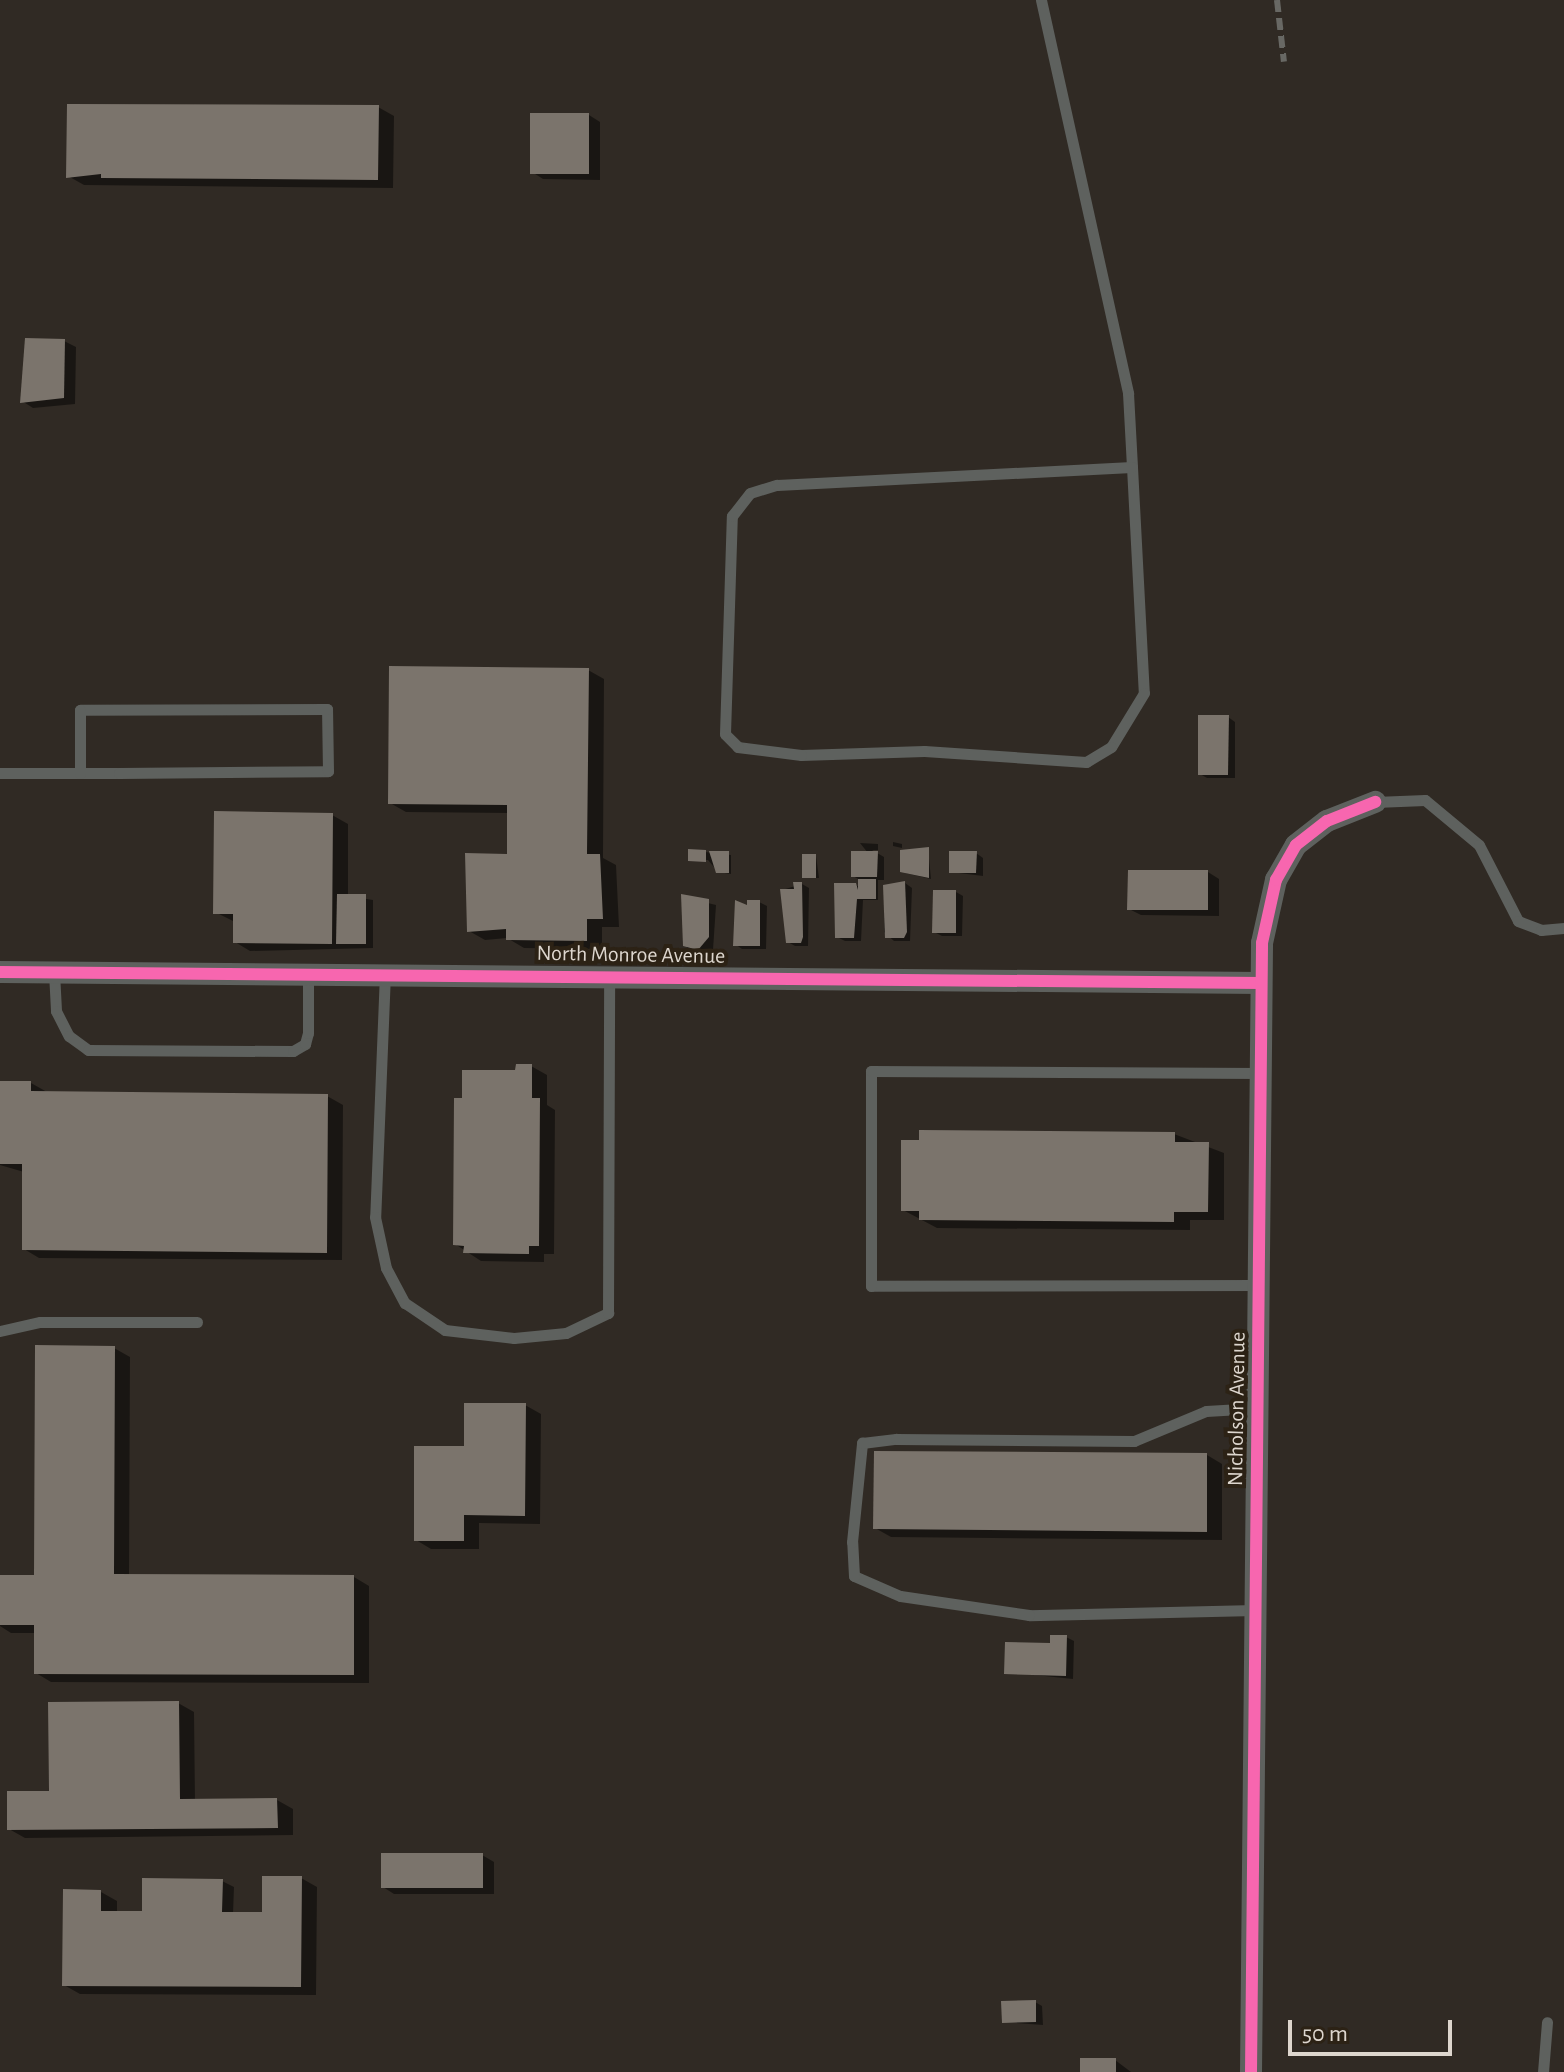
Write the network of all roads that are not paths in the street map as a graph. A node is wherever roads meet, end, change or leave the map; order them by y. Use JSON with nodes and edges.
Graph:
{"nodes":[{"id":1,"x":1041,"y":0,"type":"edge"},
{"id":2,"x":1132,"y":467,"type":"junction"},
{"id":3,"x":0,"y":773,"type":"edge"},
{"id":4,"x":80,"y":773,"type":"junction"},
{"id":5,"x":1375,"y":802,"type":"joint"},
{"id":6,"x":1560,"y":929,"type":"edge"},
{"id":7,"x":1564,"y":943,"type":"edge"},
{"id":8,"x":0,"y":972,"type":"edge"},
{"id":9,"x":54,"y":972,"type":"junction"},
{"id":10,"x":308,"y":973,"type":"junction"},
{"id":11,"x":385,"y":973,"type":"junction"},
{"id":12,"x":609,"y":975,"type":"junction"},
{"id":13,"x":1261,"y":983,"type":"junction"},
{"id":14,"x":1261,"y":1073,"type":"junction"},
{"id":15,"x":1259,"y":1285,"type":"junction"},
{"id":16,"x":197,"y":1322,"type":"dead end"},
{"id":17,"x":0,"y":1331,"type":"edge"},
{"id":18,"x":1257,"y":1408,"type":"junction"},
{"id":19,"x":1255,"y":1610,"type":"junction"},
{"id":20,"x":1547,"y":2022,"type":"dead end"},
{"id":21,"x":1251,"y":2072,"type":"edge"},
{"id":22,"x":1543,"y":2072,"type":"edge"}],
"edges":[{"from":1,"to":2,"type":"lane"},
{"from":2,"to":2,"type":"lane"},
{"from":3,"to":4,"type":"lane"},
{"from":4,"to":4,"type":"lane"},
{"from":5,"to":6,"type":"lane"},
{"from":5,"to":13,"type":"street","name":"Nicholson Avenue"},
{"from":6,"to":7,"type":"lane"},
{"from":8,"to":9,"type":"street","name":"North Monroe Avenue"},
{"from":9,"to":10,"type":"street","name":"North Monroe Avenue"},
{"from":9,"to":10,"type":"lane"},
{"from":10,"to":11,"type":"street","name":"North Monroe Avenue"},
{"from":11,"to":12,"type":"street","name":"North Monroe Avenue"},
{"from":11,"to":12,"type":"lane"},
{"from":12,"to":13,"type":"street","name":"North Monroe Avenue"},
{"from":13,"to":14,"type":"street","name":"Nicholson Avenue"},
{"from":14,"to":15,"type":"street","name":"Nicholson Avenue"},
{"from":14,"to":15,"type":"lane"},
{"from":15,"to":18,"type":"street","name":"Nicholson Avenue"},
{"from":16,"to":17,"type":"lane"},
{"from":18,"to":19,"type":"street","name":"Nicholson Avenue"},
{"from":18,"to":19,"type":"lane"},
{"from":19,"to":21,"type":"street","name":"Nicholson Avenue"},
{"from":20,"to":22,"type":"lane"}]}
